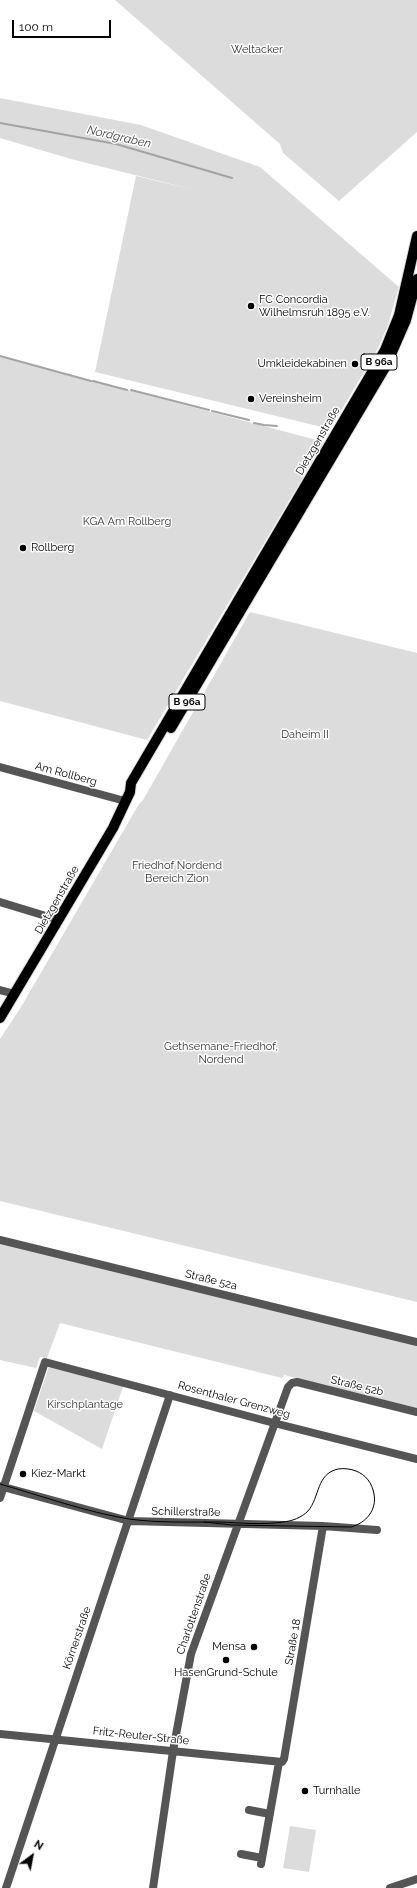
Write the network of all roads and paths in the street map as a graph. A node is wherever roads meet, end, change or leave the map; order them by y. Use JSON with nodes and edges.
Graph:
{"nodes":[{"id":1,"x":417,"y":236,"type":"edge"},
{"id":2,"x":414,"y":281,"type":"edge"},
{"id":3,"x":0,"y":767,"type":"edge"},
{"id":4,"x":128,"y":797,"type":"junction"},
{"id":5,"x":0,"y":902,"type":"edge"},
{"id":6,"x":59,"y":920,"type":"junction"},
{"id":7,"x":0,"y":990,"type":"edge"},
{"id":8,"x":15,"y":994,"type":"junction"},
{"id":9,"x":0,"y":1018,"type":"edge"},
{"id":10,"x":0,"y":1240,"type":"edge"},
{"id":11,"x":417,"y":1342,"type":"edge"},
{"id":12,"x":292,"y":1383,"type":"joint"},
{"id":13,"x":170,"y":1395,"type":"junction"},
{"id":14,"x":417,"y":1412,"type":"edge"},
{"id":15,"x":274,"y":1423,"type":"junction"},
{"id":16,"x":417,"y":1459,"type":"edge"},
{"id":17,"x":1,"y":1486,"type":"edge"},
{"id":18,"x":0,"y":1498,"type":"edge"},
{"id":19,"x":129,"y":1521,"type":"junction"},
{"id":20,"x":237,"y":1524,"type":"junction"},
{"id":21,"x":323,"y":1526,"type":"junction"},
{"id":22,"x":377,"y":1530,"type":"dead end"},
{"id":23,"x":0,"y":1734,"type":"edge"},
{"id":24,"x":56,"y":1739,"type":"junction"},
{"id":25,"x":174,"y":1751,"type":"junction"},
{"id":26,"x":281,"y":1761,"type":"junction"},
{"id":27,"x":249,"y":1810,"type":"dead end"},
{"id":28,"x":270,"y":1814,"type":"junction"},
{"id":29,"x":241,"y":1854,"type":"dead end"},
{"id":30,"x":417,"y":1879,"type":"edge"},
{"id":31,"x":6,"y":1888,"type":"edge"},
{"id":32,"x":153,"y":1888,"type":"edge"},
{"id":33,"x":390,"y":1888,"type":"edge"}],
"edges":[{"from":1,"to":2,"type":"main road","number":"B 96a"},
{"from":2,"to":4,"type":"main road","name":"Dietzgenstraße","number":"B 96a"},
{"from":3,"to":4,"type":"street","name":"Am Rollberg"},
{"from":4,"to":6,"type":"main road","name":"Dietzgenstraße","number":"B 96a"},
{"from":5,"to":6,"type":"street"},
{"from":6,"to":8,"type":"main road","name":"Dietzgenstraße","number":"B 96a"},
{"from":7,"to":8,"type":"street"},
{"from":8,"to":9,"type":"main road","name":"Dietzgenstraße","number":"B 96a"},
{"from":10,"to":11,"type":"street","name":"Straße 52a"},
{"from":12,"to":14,"type":"street","name":"Straße 52b"},
{"from":12,"to":15,"type":"street","name":"Charlottenstraße"},
{"from":13,"to":15,"type":"street","name":"Rosenthaler Grenzweg"},
{"from":13,"to":17,"type":"street","name":"Rosenthaler Grenzweg"},
{"from":13,"to":19,"type":"street","name":"Körnerstraße"},
{"from":15,"to":16,"type":"street","name":"Rosenthaler Grenzweg"},
{"from":15,"to":20,"type":"street","name":"Charlottenstraße"},
{"from":17,"to":18,"type":"street"},
{"from":17,"to":19,"type":"street","name":"Schillerstraße"},
{"from":19,"to":20,"type":"street","name":"Schillerstraße"},
{"from":19,"to":24,"type":"street","name":"Körnerstraße"},
{"from":20,"to":21,"type":"street","name":"Schillerstraße"},
{"from":20,"to":25,"type":"street","name":"Charlottenstraße"},
{"from":21,"to":22,"type":"street","name":"Schillerstraße"},
{"from":21,"to":26,"type":"street","name":"Straße 18"},
{"from":23,"to":24,"type":"street","name":"Fritz-Reuter-Straße"},
{"from":24,"to":25,"type":"street","name":"Fritz-Reuter-Straße"},
{"from":24,"to":31,"type":"street","name":"Körnerstraße"},
{"from":25,"to":26,"type":"street","name":"Fritz-Reuter-Straße"},
{"from":25,"to":32,"type":"street","name":"Charlottenstraße"},
{"from":26,"to":28,"type":"street"},
{"from":27,"to":28,"type":"street"},
{"from":28,"to":29,"type":"street"},
{"from":30,"to":33,"type":"street"}]}
